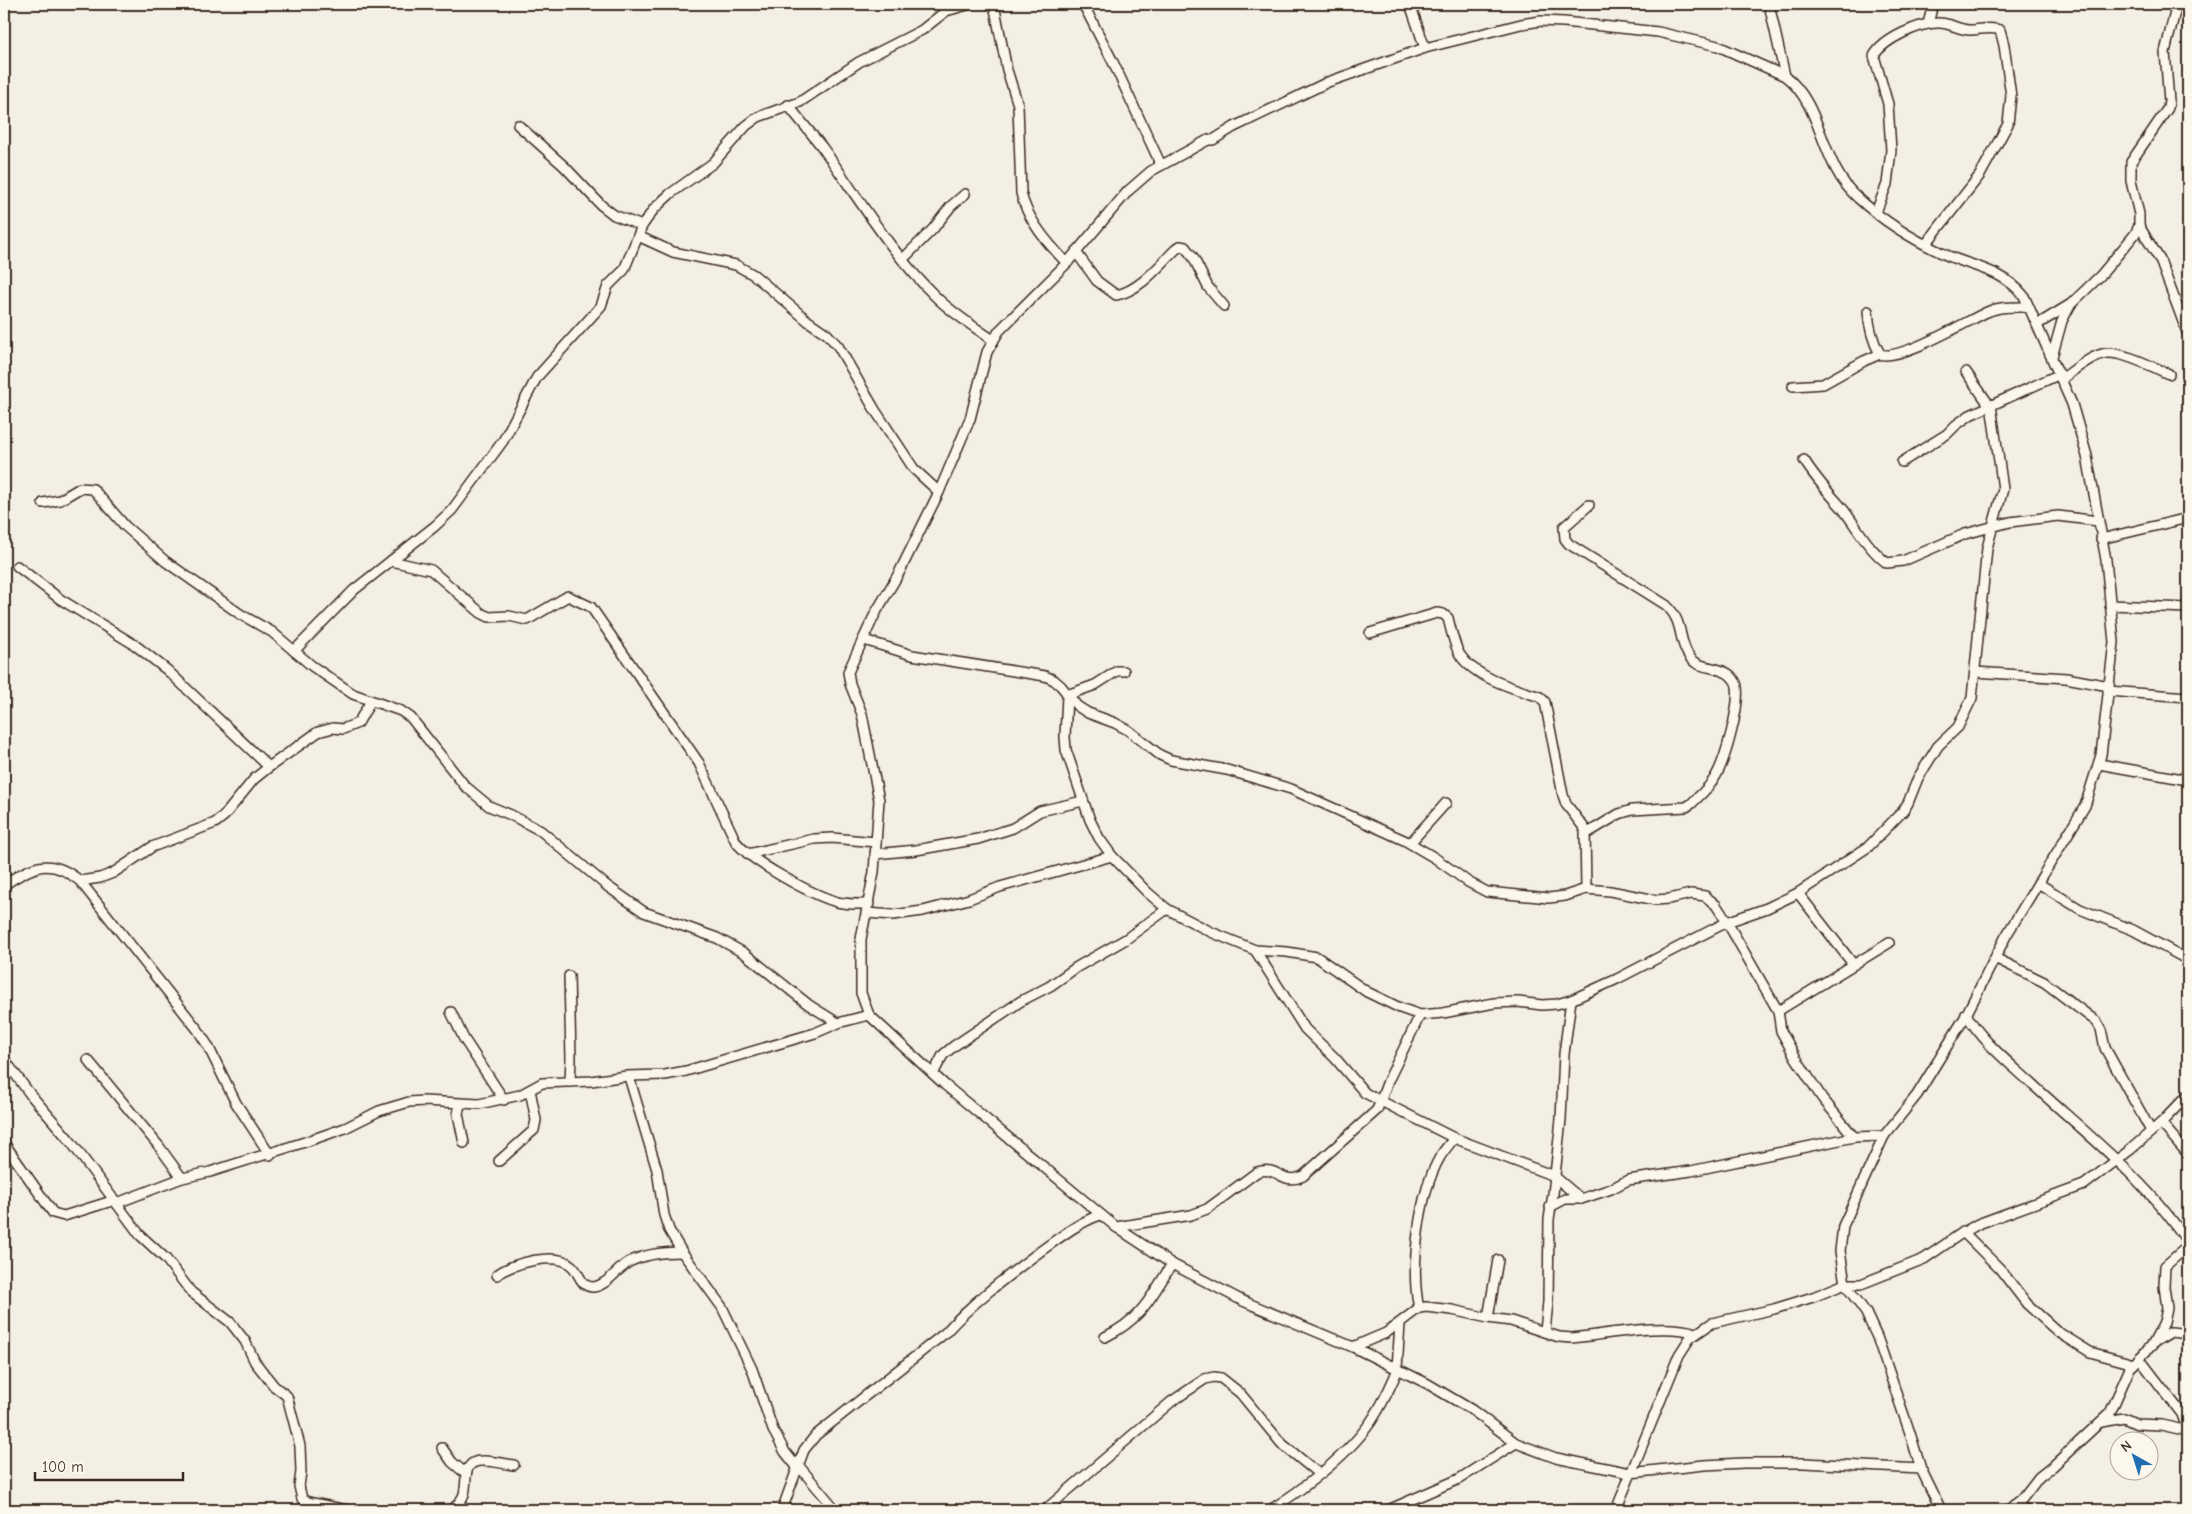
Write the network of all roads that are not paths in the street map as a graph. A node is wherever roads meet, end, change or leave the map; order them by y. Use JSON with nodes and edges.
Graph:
{"nodes":[{"id":1,"x":971,"y":4,"type":"edge"},
{"id":2,"x":994,"y":4,"type":"edge"},
{"id":3,"x":1083,"y":4,"type":"edge"},
{"id":4,"x":1410,"y":4,"type":"edge"},
{"id":5,"x":1769,"y":4,"type":"edge"},
{"id":6,"x":1932,"y":4,"type":"edge"},
{"id":7,"x":2177,"y":4,"type":"edge"},
{"id":8,"x":1928,"y":24,"type":"junction"},
{"id":9,"x":1425,"y":48,"type":"junction"},
{"id":10,"x":1785,"y":76,"type":"junction"},
{"id":11,"x":788,"y":106,"type":"junction"},
{"id":12,"x":518,"y":125,"type":"dead end"},
{"id":13,"x":1160,"y":165,"type":"junction"},
{"id":14,"x":965,"y":194,"type":"dead end"},
{"id":15,"x":1876,"y":212,"type":"junction"},
{"id":16,"x":642,"y":226,"type":"junction"},
{"id":17,"x":2139,"y":226,"type":"junction"},
{"id":18,"x":638,"y":236,"type":"junction"},
{"id":19,"x":1926,"y":244,"type":"junction"},
{"id":20,"x":1076,"y":252,"type":"junction"},
{"id":21,"x":903,"y":259,"type":"junction"},
{"id":22,"x":1067,"y":263,"type":"junction"},
{"id":23,"x":2072,"y":304,"type":"junction"},
{"id":24,"x":1224,"y":306,"type":"dead end"},
{"id":25,"x":2029,"y":307,"type":"junction"},
{"id":26,"x":1868,"y":311,"type":"dead end"},
{"id":27,"x":2038,"y":324,"type":"junction"},
{"id":28,"x":2188,"y":336,"type":"edge"},
{"id":29,"x":992,"y":340,"type":"junction"},
{"id":30,"x":1880,"y":354,"type":"junction"},
{"id":31,"x":2052,"y":357,"type":"junction"},
{"id":32,"x":1966,"y":372,"type":"dead end"},
{"id":33,"x":2168,"y":374,"type":"dead end"},
{"id":34,"x":2061,"y":376,"type":"junction"},
{"id":35,"x":1793,"y":386,"type":"dead end"},
{"id":36,"x":1991,"y":405,"type":"junction"},
{"id":37,"x":1804,"y":460,"type":"dead end"},
{"id":38,"x":1902,"y":462,"type":"dead end"},
{"id":39,"x":939,"y":492,"type":"junction"},
{"id":40,"x":43,"y":504,"type":"dead end"},
{"id":41,"x":1589,"y":506,"type":"dead end"},
{"id":42,"x":2188,"y":518,"type":"edge"},
{"id":43,"x":2098,"y":521,"type":"junction"},
{"id":44,"x":1994,"y":526,"type":"junction"},
{"id":45,"x":2101,"y":538,"type":"junction"},
{"id":46,"x":391,"y":561,"type":"junction"},
{"id":47,"x":17,"y":566,"type":"dead end"},
{"id":48,"x":2110,"y":605,"type":"junction"},
{"id":49,"x":2188,"y":608,"type":"edge"},
{"id":50,"x":1370,"y":633,"type":"dead end"},
{"id":51,"x":864,"y":640,"type":"junction"},
{"id":52,"x":294,"y":651,"type":"junction"},
{"id":53,"x":1124,"y":671,"type":"dead end"},
{"id":54,"x":1975,"y":672,"type":"junction"},
{"id":55,"x":2109,"y":689,"type":"junction"},
{"id":56,"x":1067,"y":695,"type":"junction"},
{"id":57,"x":2188,"y":697,"type":"edge"},
{"id":58,"x":371,"y":701,"type":"junction"},
{"id":59,"x":2099,"y":764,"type":"junction"},
{"id":60,"x":269,"y":767,"type":"junction"},
{"id":61,"x":2188,"y":780,"type":"edge"},
{"id":62,"x":1084,"y":802,"type":"junction"},
{"id":63,"x":1446,"y":803,"type":"dead end"},
{"id":64,"x":1586,"y":834,"type":"junction"},
{"id":65,"x":876,"y":842,"type":"junction"},
{"id":66,"x":1410,"y":843,"type":"junction"},
{"id":67,"x":748,"y":854,"type":"junction"},
{"id":68,"x":875,"y":854,"type":"junction"},
{"id":69,"x":1112,"y":856,"type":"junction"},
{"id":70,"x":80,"y":881,"type":"junction"},
{"id":71,"x":2038,"y":883,"type":"junction"},
{"id":72,"x":4,"y":885,"type":"edge"},
{"id":73,"x":1586,"y":889,"type":"junction"},
{"id":74,"x":1798,"y":894,"type":"junction"},
{"id":75,"x":868,"y":909,"type":"junction"},
{"id":76,"x":1167,"y":909,"type":"junction"},
{"id":77,"x":1727,"y":922,"type":"junction"},
{"id":78,"x":1889,"y":943,"type":"dead end"},
{"id":79,"x":1255,"y":950,"type":"junction"},
{"id":80,"x":1994,"y":958,"type":"junction"},
{"id":81,"x":2188,"y":960,"type":"edge"},
{"id":82,"x":1852,"y":964,"type":"junction"},
{"id":83,"x":570,"y":976,"type":"dead end"},
{"id":84,"x":1571,"y":1000,"type":"junction"},
{"id":85,"x":1778,"y":1010,"type":"junction"},
{"id":86,"x":451,"y":1012,"type":"dead end"},
{"id":87,"x":1966,"y":1014,"type":"junction"},
{"id":88,"x":869,"y":1015,"type":"junction"},
{"id":89,"x":1420,"y":1015,"type":"junction"},
{"id":90,"x":838,"y":1024,"type":"junction"},
{"id":91,"x":4,"y":1059,"type":"edge"},
{"id":92,"x":88,"y":1060,"type":"dead end"},
{"id":93,"x":933,"y":1074,"type":"junction"},
{"id":94,"x":629,"y":1077,"type":"junction"},
{"id":95,"x":570,"y":1082,"type":"junction"},
{"id":96,"x":530,"y":1090,"type":"junction"},
{"id":97,"x":2188,"y":1095,"type":"edge"},
{"id":98,"x":504,"y":1100,"type":"junction"},
{"id":99,"x":1381,"y":1102,"type":"junction"},
{"id":100,"x":460,"y":1104,"type":"junction"},
{"id":101,"x":2162,"y":1123,"type":"junction"},
{"id":102,"x":2151,"y":1131,"type":"junction"},
{"id":103,"x":1884,"y":1136,"type":"junction"},
{"id":104,"x":1854,"y":1137,"type":"junction"},
{"id":105,"x":1454,"y":1138,"type":"junction"},
{"id":106,"x":4,"y":1143,"type":"edge"},
{"id":107,"x":464,"y":1143,"type":"dead end"},
{"id":108,"x":270,"y":1154,"type":"junction"},
{"id":109,"x":2188,"y":1154,"type":"edge"},
{"id":110,"x":2116,"y":1160,"type":"junction"},
{"id":111,"x":499,"y":1161,"type":"dead end"},
{"id":112,"x":1554,"y":1176,"type":"junction"},
{"id":113,"x":182,"y":1178,"type":"junction"},
{"id":114,"x":1581,"y":1199,"type":"junction"},
{"id":115,"x":116,"y":1201,"type":"junction"},
{"id":116,"x":1550,"y":1207,"type":"junction"},
{"id":117,"x":1100,"y":1215,"type":"junction"},
{"id":118,"x":1116,"y":1227,"type":"junction"},
{"id":119,"x":1963,"y":1232,"type":"junction"},
{"id":120,"x":2188,"y":1244,"type":"edge"},
{"id":121,"x":682,"y":1252,"type":"junction"},
{"id":122,"x":1498,"y":1260,"type":"dead end"},
{"id":123,"x":1172,"y":1264,"type":"junction"},
{"id":124,"x":497,"y":1276,"type":"dead end"},
{"id":125,"x":1845,"y":1284,"type":"junction"},
{"id":126,"x":1420,"y":1308,"type":"junction"},
{"id":127,"x":1488,"y":1318,"type":"junction"},
{"id":128,"x":1400,"y":1324,"type":"junction"},
{"id":129,"x":1545,"y":1332,"type":"junction"},
{"id":130,"x":1696,"y":1333,"type":"junction"},
{"id":131,"x":2188,"y":1334,"type":"edge"},
{"id":132,"x":1105,"y":1337,"type":"dead end"},
{"id":133,"x":2153,"y":1344,"type":"junction"},
{"id":134,"x":1353,"y":1347,"type":"junction"},
{"id":135,"x":2136,"y":1361,"type":"junction"},
{"id":136,"x":1397,"y":1368,"type":"junction"},
{"id":137,"x":2101,"y":1422,"type":"junction"},
{"id":138,"x":2188,"y":1431,"type":"edge"},
{"id":139,"x":1516,"y":1442,"type":"junction"},
{"id":140,"x":442,"y":1448,"type":"dead end"},
{"id":141,"x":514,"y":1465,"type":"dead end"},
{"id":142,"x":798,"y":1466,"type":"junction"},
{"id":143,"x":1921,"y":1469,"type":"junction"},
{"id":144,"x":464,"y":1473,"type":"junction"},
{"id":145,"x":1630,"y":1473,"type":"junction"},
{"id":146,"x":1319,"y":1474,"type":"junction"},
{"id":147,"x":2011,"y":1508,"type":"edge"},
{"id":148,"x":347,"y":1510,"type":"edge"},
{"id":149,"x":452,"y":1510,"type":"edge"},
{"id":150,"x":782,"y":1510,"type":"edge"},
{"id":151,"x":836,"y":1510,"type":"edge"},
{"id":152,"x":1045,"y":1510,"type":"edge"},
{"id":153,"x":1270,"y":1510,"type":"edge"},
{"id":154,"x":1388,"y":1510,"type":"edge"},
{"id":155,"x":1616,"y":1510,"type":"edge"},
{"id":156,"x":1941,"y":1510,"type":"edge"},
{"id":157,"x":2027,"y":1510,"type":"edge"}],
"edges":[{"from":1,"to":11,"type":"street"},
{"from":2,"to":22,"type":"street"},
{"from":3,"to":13,"type":"street"},
{"from":4,"to":9,"type":"street"},
{"from":5,"to":10,"type":"street"},
{"from":6,"to":8,"type":"street"},
{"from":7,"to":17,"type":"street"},
{"from":8,"to":15,"type":"street"},
{"from":8,"to":19,"type":"street"},
{"from":9,"to":10,"type":"street"},
{"from":9,"to":13,"type":"street"},
{"from":10,"to":15,"type":"street"},
{"from":11,"to":16,"type":"street"},
{"from":11,"to":21,"type":"street"},
{"from":12,"to":16,"type":"street"},
{"from":13,"to":20,"type":"street"},
{"from":14,"to":21,"type":"street"},
{"from":15,"to":19,"type":"street"},
{"from":16,"to":18,"type":"street"},
{"from":17,"to":23,"type":"street"},
{"from":17,"to":28,"type":"street"},
{"from":18,"to":39,"type":"street"},
{"from":18,"to":46,"type":"street"},
{"from":19,"to":25,"type":"street"},
{"from":20,"to":22,"type":"street"},
{"from":20,"to":24,"type":"street"},
{"from":21,"to":29,"type":"street"},
{"from":22,"to":29,"type":"street"},
{"from":23,"to":27,"type":"street"},
{"from":23,"to":31,"type":"street"},
{"from":25,"to":27,"type":"street"},
{"from":25,"to":30,"type":"street"},
{"from":26,"to":30,"type":"street"},
{"from":27,"to":31,"type":"street"},
{"from":29,"to":39,"type":"street"},
{"from":30,"to":35,"type":"street"},
{"from":31,"to":34,"type":"street"},
{"from":32,"to":36,"type":"street"},
{"from":33,"to":34,"type":"street"},
{"from":34,"to":36,"type":"street"},
{"from":34,"to":43,"type":"street"},
{"from":36,"to":38,"type":"street"},
{"from":36,"to":44,"type":"street"},
{"from":37,"to":44,"type":"street"},
{"from":39,"to":51,"type":"street"},
{"from":40,"to":52,"type":"street"},
{"from":41,"to":64,"type":"street"},
{"from":42,"to":45,"type":"street"},
{"from":43,"to":44,"type":"street"},
{"from":43,"to":45,"type":"street"},
{"from":44,"to":54,"type":"street"},
{"from":45,"to":48,"type":"street"},
{"from":46,"to":52,"type":"street"},
{"from":46,"to":67,"type":"street"},
{"from":47,"to":60,"type":"street"},
{"from":48,"to":49,"type":"street"},
{"from":48,"to":55,"type":"street"},
{"from":50,"to":64,"type":"street"},
{"from":51,"to":56,"type":"street"},
{"from":51,"to":65,"type":"street"},
{"from":52,"to":58,"type":"street"},
{"from":53,"to":56,"type":"street"},
{"from":54,"to":55,"type":"street"},
{"from":54,"to":74,"type":"street"},
{"from":55,"to":57,"type":"street"},
{"from":55,"to":59,"type":"street"},
{"from":56,"to":62,"type":"street"},
{"from":56,"to":66,"type":"street"},
{"from":58,"to":60,"type":"street"},
{"from":58,"to":90,"type":"street"},
{"from":59,"to":61,"type":"street"},
{"from":59,"to":71,"type":"street"},
{"from":60,"to":70,"type":"street"},
{"from":62,"to":68,"type":"street"},
{"from":62,"to":69,"type":"street"},
{"from":63,"to":66,"type":"street"},
{"from":64,"to":73,"type":"street"},
{"from":65,"to":67,"type":"street"},
{"from":65,"to":68,"type":"street"},
{"from":66,"to":73,"type":"street"},
{"from":67,"to":75,"type":"street"},
{"from":68,"to":75,"type":"street"},
{"from":69,"to":75,"type":"street"},
{"from":69,"to":76,"type":"street"},
{"from":70,"to":72,"type":"street"},
{"from":70,"to":108,"type":"street"},
{"from":71,"to":80,"type":"street"},
{"from":71,"to":81,"type":"street"},
{"from":73,"to":77,"type":"street"},
{"from":74,"to":77,"type":"street"},
{"from":74,"to":82,"type":"street"},
{"from":75,"to":88,"type":"street"},
{"from":76,"to":79,"type":"street"},
{"from":76,"to":93,"type":"street"},
{"from":77,"to":84,"type":"street"},
{"from":77,"to":85,"type":"street"},
{"from":78,"to":82,"type":"street"},
{"from":79,"to":89,"type":"street"},
{"from":79,"to":99,"type":"street"},
{"from":80,"to":87,"type":"street"},
{"from":80,"to":102,"type":"street"},
{"from":82,"to":85,"type":"street"},
{"from":83,"to":95,"type":"street"},
{"from":84,"to":89,"type":"street"},
{"from":84,"to":112,"type":"street"},
{"from":85,"to":104,"type":"street"},
{"from":86,"to":98,"type":"street"},
{"from":87,"to":103,"type":"street"},
{"from":87,"to":110,"type":"street"},
{"from":88,"to":90,"type":"street"},
{"from":88,"to":93,"type":"street"},
{"from":89,"to":99,"type":"street"},
{"from":90,"to":94,"type":"street"},
{"from":91,"to":115,"type":"street"},
{"from":92,"to":113,"type":"street"},
{"from":93,"to":117,"type":"street"},
{"from":94,"to":95,"type":"street"},
{"from":94,"to":121,"type":"street"},
{"from":95,"to":96,"type":"street"},
{"from":96,"to":98,"type":"street"},
{"from":96,"to":111,"type":"street"},
{"from":97,"to":101,"type":"street"},
{"from":98,"to":100,"type":"street"},
{"from":99,"to":105,"type":"street"},
{"from":99,"to":118,"type":"street"},
{"from":100,"to":107,"type":"street"},
{"from":100,"to":108,"type":"street"},
{"from":101,"to":102,"type":"street"},
{"from":101,"to":109,"type":"street"},
{"from":102,"to":110,"type":"street"},
{"from":103,"to":104,"type":"street"},
{"from":103,"to":125,"type":"street"},
{"from":104,"to":114,"type":"street"},
{"from":105,"to":112,"type":"street"},
{"from":105,"to":126,"type":"street"},
{"from":106,"to":115,"type":"street"},
{"from":108,"to":113,"type":"street"},
{"from":110,"to":119,"type":"street"},
{"from":110,"to":120,"type":"street"},
{"from":112,"to":114,"type":"street"},
{"from":112,"to":116,"type":"street"},
{"from":113,"to":115,"type":"street"},
{"from":114,"to":116,"type":"street"},
{"from":115,"to":148,"type":"street"},
{"from":116,"to":129,"type":"street"},
{"from":117,"to":118,"type":"street"},
{"from":117,"to":142,"type":"street"},
{"from":118,"to":123,"type":"street"},
{"from":119,"to":125,"type":"street"},
{"from":119,"to":135,"type":"street"},
{"from":120,"to":133,"type":"street"},
{"from":121,"to":124,"type":"street"},
{"from":121,"to":142,"type":"street"},
{"from":122,"to":127,"type":"street"},
{"from":123,"to":132,"type":"street"},
{"from":123,"to":134,"type":"street"},
{"from":125,"to":130,"type":"street"},
{"from":125,"to":143,"type":"street"},
{"from":126,"to":127,"type":"street"},
{"from":126,"to":128,"type":"street"},
{"from":127,"to":129,"type":"street"},
{"from":128,"to":134,"type":"street"},
{"from":128,"to":136,"type":"street"},
{"from":129,"to":130,"type":"street"},
{"from":130,"to":145,"type":"street"},
{"from":131,"to":133,"type":"street"},
{"from":133,"to":135,"type":"street"},
{"from":134,"to":136,"type":"street"},
{"from":135,"to":137,"type":"street"},
{"from":135,"to":138,"type":"street"},
{"from":136,"to":139,"type":"street"},
{"from":136,"to":146,"type":"street"},
{"from":137,"to":138,"type":"street"},
{"from":137,"to":147,"type":"street"},
{"from":139,"to":145,"type":"street"},
{"from":139,"to":154,"type":"street"},
{"from":140,"to":144,"type":"street"},
{"from":141,"to":144,"type":"street"},
{"from":142,"to":150,"type":"street"},
{"from":142,"to":151,"type":"street"},
{"from":143,"to":145,"type":"street"},
{"from":143,"to":156,"type":"street"},
{"from":144,"to":149,"type":"street"},
{"from":145,"to":155,"type":"street"},
{"from":146,"to":152,"type":"street"},
{"from":146,"to":153,"type":"street"},
{"from":147,"to":157,"type":"street"}]}
